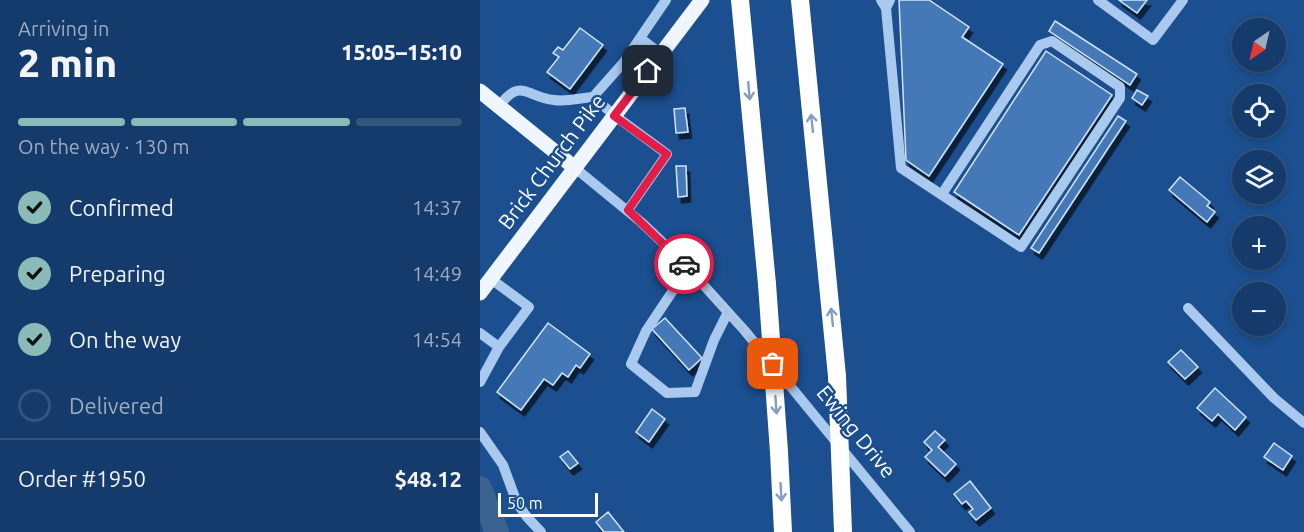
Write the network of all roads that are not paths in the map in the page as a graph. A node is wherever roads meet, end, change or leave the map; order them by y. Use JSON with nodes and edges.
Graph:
{"nodes":[{"id":1,"x":666,"y":0,"type":"edge"},
{"id":2,"x":740,"y":0,"type":"edge"},
{"id":3,"x":800,"y":0,"type":"edge"},
{"id":4,"x":1098,"y":0,"type":"edge"},
{"id":5,"x":1183,"y":0,"type":"edge"},
{"id":6,"x":886,"y":3,"type":"edge"},
{"id":7,"x":695,"y":4,"type":"edge"},
{"id":8,"x":640,"y":39,"type":"junction"},
{"id":9,"x":661,"y":54,"type":"junction"},
{"id":10,"x":624,"y":62,"type":"junction"},
{"id":11,"x":644,"y":77,"type":"junction"},
{"id":12,"x":480,"y":91,"type":"edge"},
{"id":13,"x":593,"y":97,"type":"junction"},
{"id":14,"x":499,"y":106,"type":"junction"},
{"id":15,"x":614,"y":116,"type":"junction"},
{"id":16,"x":575,"y":168,"type":"junction"},
{"id":17,"x":942,"y":194,"type":"junction"},
{"id":18,"x":628,"y":210,"type":"junction"},
{"id":19,"x":688,"y":268,"type":"junction"},
{"id":20,"x":491,"y":279,"type":"junction"},
{"id":21,"x":480,"y":293,"type":"edge"},
{"id":22,"x":1188,"y":308,"type":"dead end"},
{"id":23,"x":728,"y":312,"type":"junction"},
{"id":24,"x":482,"y":334,"type":"edge"},
{"id":25,"x":480,"y":348,"type":"edge"},
{"id":26,"x":499,"y":348,"type":"junction"},
{"id":27,"x":480,"y":382,"type":"edge"},
{"id":28,"x":1304,"y":423,"type":"edge"},
{"id":29,"x":480,"y":432,"type":"edge"},
{"id":30,"x":541,"y":532,"type":"edge"},
{"id":31,"x":783,"y":532,"type":"edge"},
{"id":32,"x":843,"y":532,"type":"edge"},
{"id":33,"x":910,"y":532,"type":"edge"}],
"edges":[{"from":1,"to":8,"type":"street"},
{"from":2,"to":31,"type":"highway","one_way":true,"bridge":true},
{"from":32,"to":3,"type":"highway","one_way":true,"bridge":true},
{"from":4,"to":5,"type":"street"},
{"from":6,"to":17,"type":"street"},
{"from":7,"to":9,"type":"main road","name":"Brick Church Pike"},
{"from":8,"to":9,"type":"street"},
{"from":8,"to":10,"type":"street"},
{"from":9,"to":11,"type":"main road","name":"Brick Church Pike"},
{"from":10,"to":11,"type":"street"},
{"from":10,"to":13,"type":"street"},
{"from":11,"to":15,"type":"main road","name":"Brick Church Pike"},
{"from":12,"to":14,"type":"main road","name":"Ewing Drive"},
{"from":13,"to":14,"type":"street"},
{"from":13,"to":15,"type":"street"},
{"from":14,"to":16,"type":"main road","name":"Ewing Drive"},
{"from":15,"to":16,"type":"main road","name":"Brick Church Pike"},
{"from":15,"to":18,"type":"street"},
{"from":16,"to":18,"type":"street","name":"Ewing Drive"},
{"from":16,"to":20,"type":"main road","name":"Brick Church Pike"},
{"from":17,"to":17,"type":"street"},
{"from":18,"to":19,"type":"street","name":"Ewing Drive"},
{"from":19,"to":23,"type":"street","name":"Ewing Drive"},
{"from":19,"to":23,"type":"street"},
{"from":20,"to":21,"type":"main road","name":"Brick Church Pike"},
{"from":20,"to":26,"type":"street"},
{"from":22,"to":28,"type":"street"},
{"from":23,"to":33,"type":"street","name":"Ewing Drive"},
{"from":24,"to":25,"type":"street"},
{"from":24,"to":26,"type":"street"},
{"from":26,"to":27,"type":"street"},
{"from":29,"to":30,"type":"street"}]}
